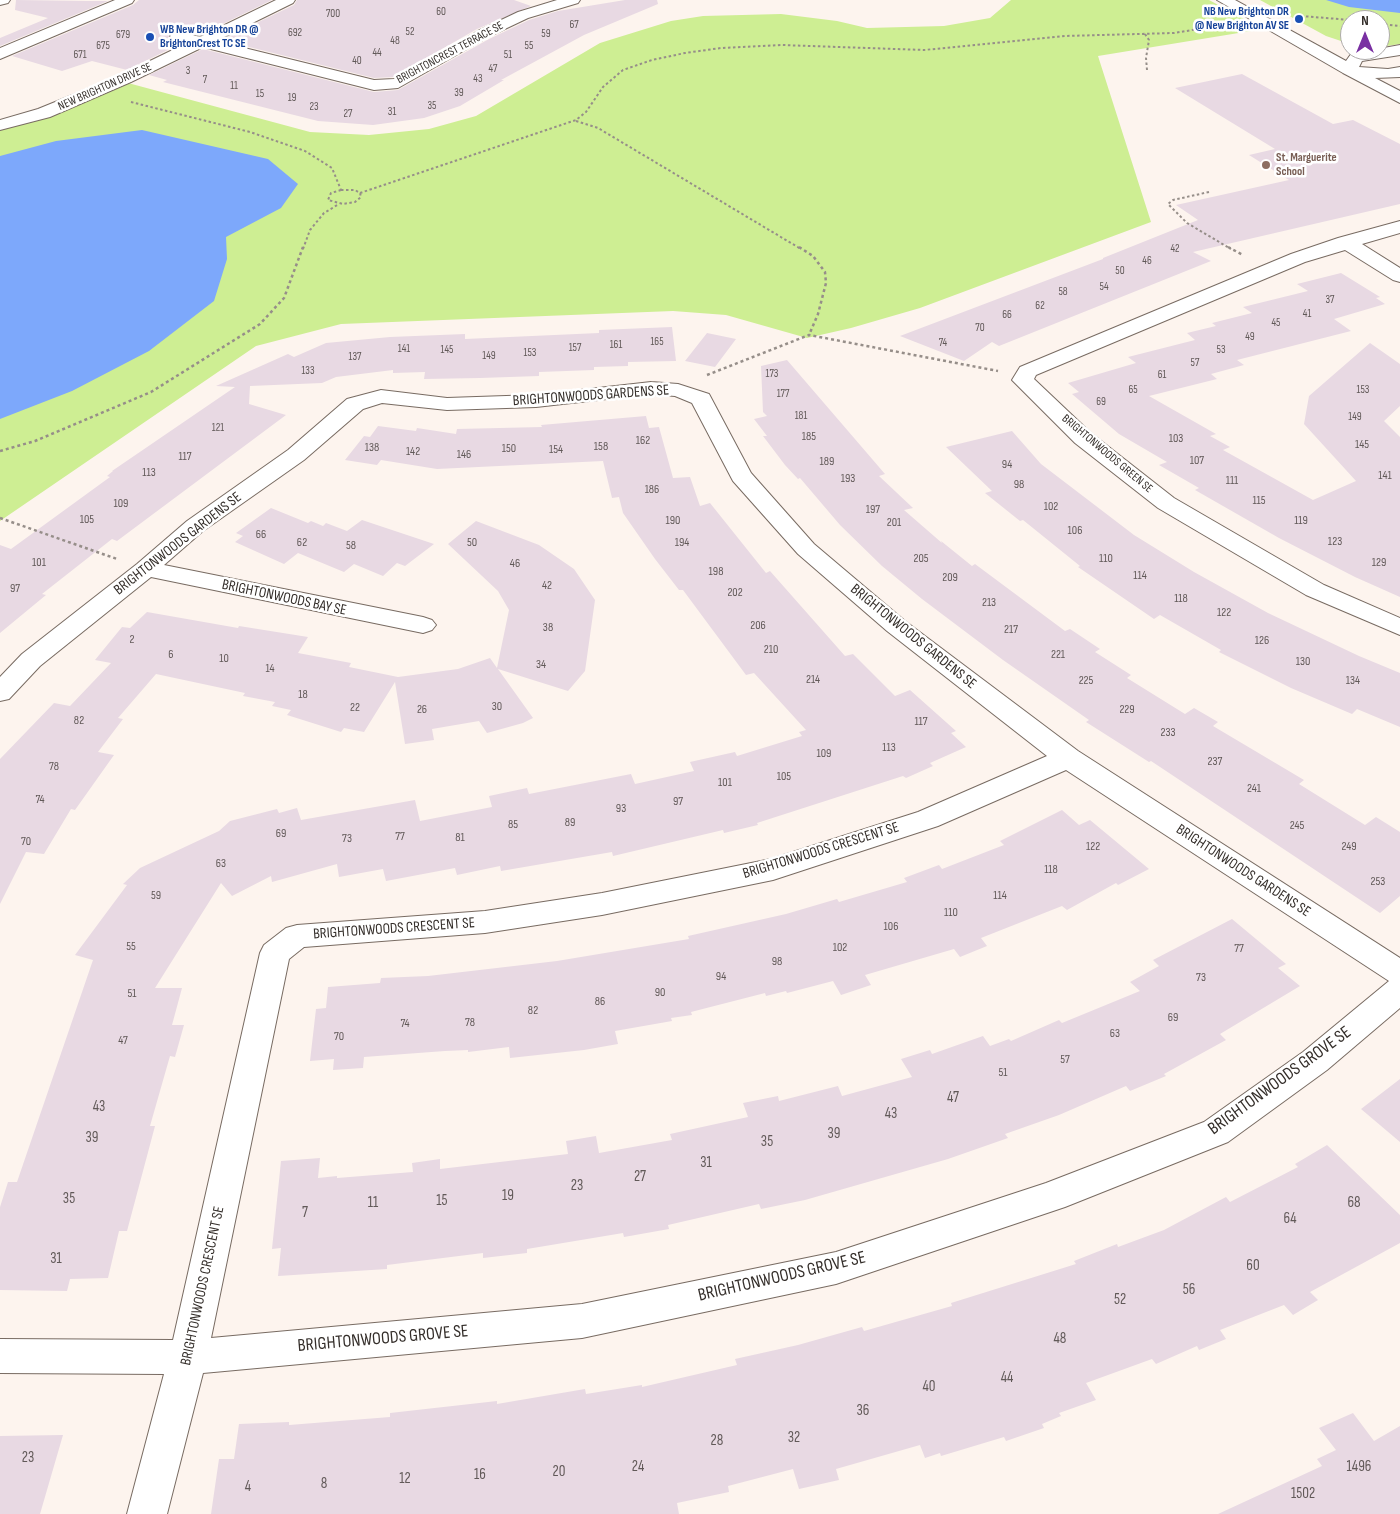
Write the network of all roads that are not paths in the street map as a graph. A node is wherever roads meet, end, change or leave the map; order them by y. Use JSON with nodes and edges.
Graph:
{"nodes":[{"id":1,"x":127,"y":0,"type":"edge"},
{"id":2,"x":256,"y":0,"type":"edge"},
{"id":3,"x":288,"y":0,"type":"edge"},
{"id":4,"x":573,"y":0,"type":"edge"},
{"id":5,"x":1224,"y":0,"type":"edge"},
{"id":6,"x":1250,"y":0,"type":"edge"},
{"id":7,"x":178,"y":36,"type":"junction"},
{"id":8,"x":203,"y":42,"type":"junction"},
{"id":9,"x":162,"y":44,"type":"dead end"},
{"id":10,"x":1400,"y":50,"type":"edge"},
{"id":11,"x":0,"y":54,"type":"edge"},
{"id":12,"x":1353,"y":63,"type":"junction"},
{"id":13,"x":1396,"y":75,"type":"edge"},
{"id":14,"x":1400,"y":98,"type":"edge"},
{"id":15,"x":0,"y":125,"type":"edge"},
{"id":16,"x":1400,"y":227,"type":"edge"},
{"id":17,"x":1345,"y":242,"type":"junction"},
{"id":18,"x":1400,"y":276,"type":"edge"},
{"id":19,"x":146,"y":569,"type":"junction"},
{"id":20,"x":423,"y":625,"type":"dead end"},
{"id":21,"x":1400,"y":627,"type":"edge"},
{"id":22,"x":0,"y":692,"type":"edge"},
{"id":23,"x":1068,"y":758,"type":"junction"},
{"id":24,"x":1400,"y":973,"type":"edge"},
{"id":25,"x":1400,"y":990,"type":"edge"},
{"id":26,"x":0,"y":1356,"type":"edge"},
{"id":27,"x":188,"y":1357,"type":"junction"},
{"id":28,"x":147,"y":1514,"type":"edge"}],
"edges":[{"from":1,"to":11,"type":"street"},
{"from":2,"to":7,"type":"street","name":"NEW BRIGHTON DRIVE SE"},
{"from":3,"to":8,"type":"street","name":"NEW BRIGHTON DRIVE SE"},
{"from":4,"to":8,"type":"street","name":"BRIGHTONCREST TERRACE SE"},
{"from":5,"to":12,"type":"street"},
{"from":6,"to":12,"type":"street"},
{"from":7,"to":8,"type":"street","name":"BRIGHTONCREST TERRACE SE"},
{"from":7,"to":9,"type":"street","name":"NEW BRIGHTON DRIVE SE"},
{"from":8,"to":15,"type":"street","name":"NEW BRIGHTON DRIVE SE"},
{"from":10,"to":12,"type":"street"},
{"from":12,"to":13,"type":"street"},
{"from":12,"to":14,"type":"street"},
{"from":16,"to":17,"type":"street"},
{"from":17,"to":18,"type":"street"},
{"from":17,"to":21,"type":"street","name":"BRIGHTONWOODS GREEN SE"},
{"from":19,"to":20,"type":"street","name":"BRIGHTONWOODS BAY SE"},
{"from":19,"to":22,"type":"street","name":"BRIGHTONWOODS GARDENS SE"},
{"from":19,"to":23,"type":"street","name":"BRIGHTONWOODS GARDENS SE"},
{"from":23,"to":24,"type":"street","name":"BRIGHTONWOODS GARDENS SE"},
{"from":23,"to":27,"type":"street","name":"BRIGHTONWOODS CRESCENT SE"},
{"from":25,"to":27,"type":"street","name":"BRIGHTONWOODS GROVE SE"},
{"from":26,"to":27,"type":"street"},
{"from":27,"to":28,"type":"street","name":"BRIGHTONWOODS CRESCENT SE"}]}
